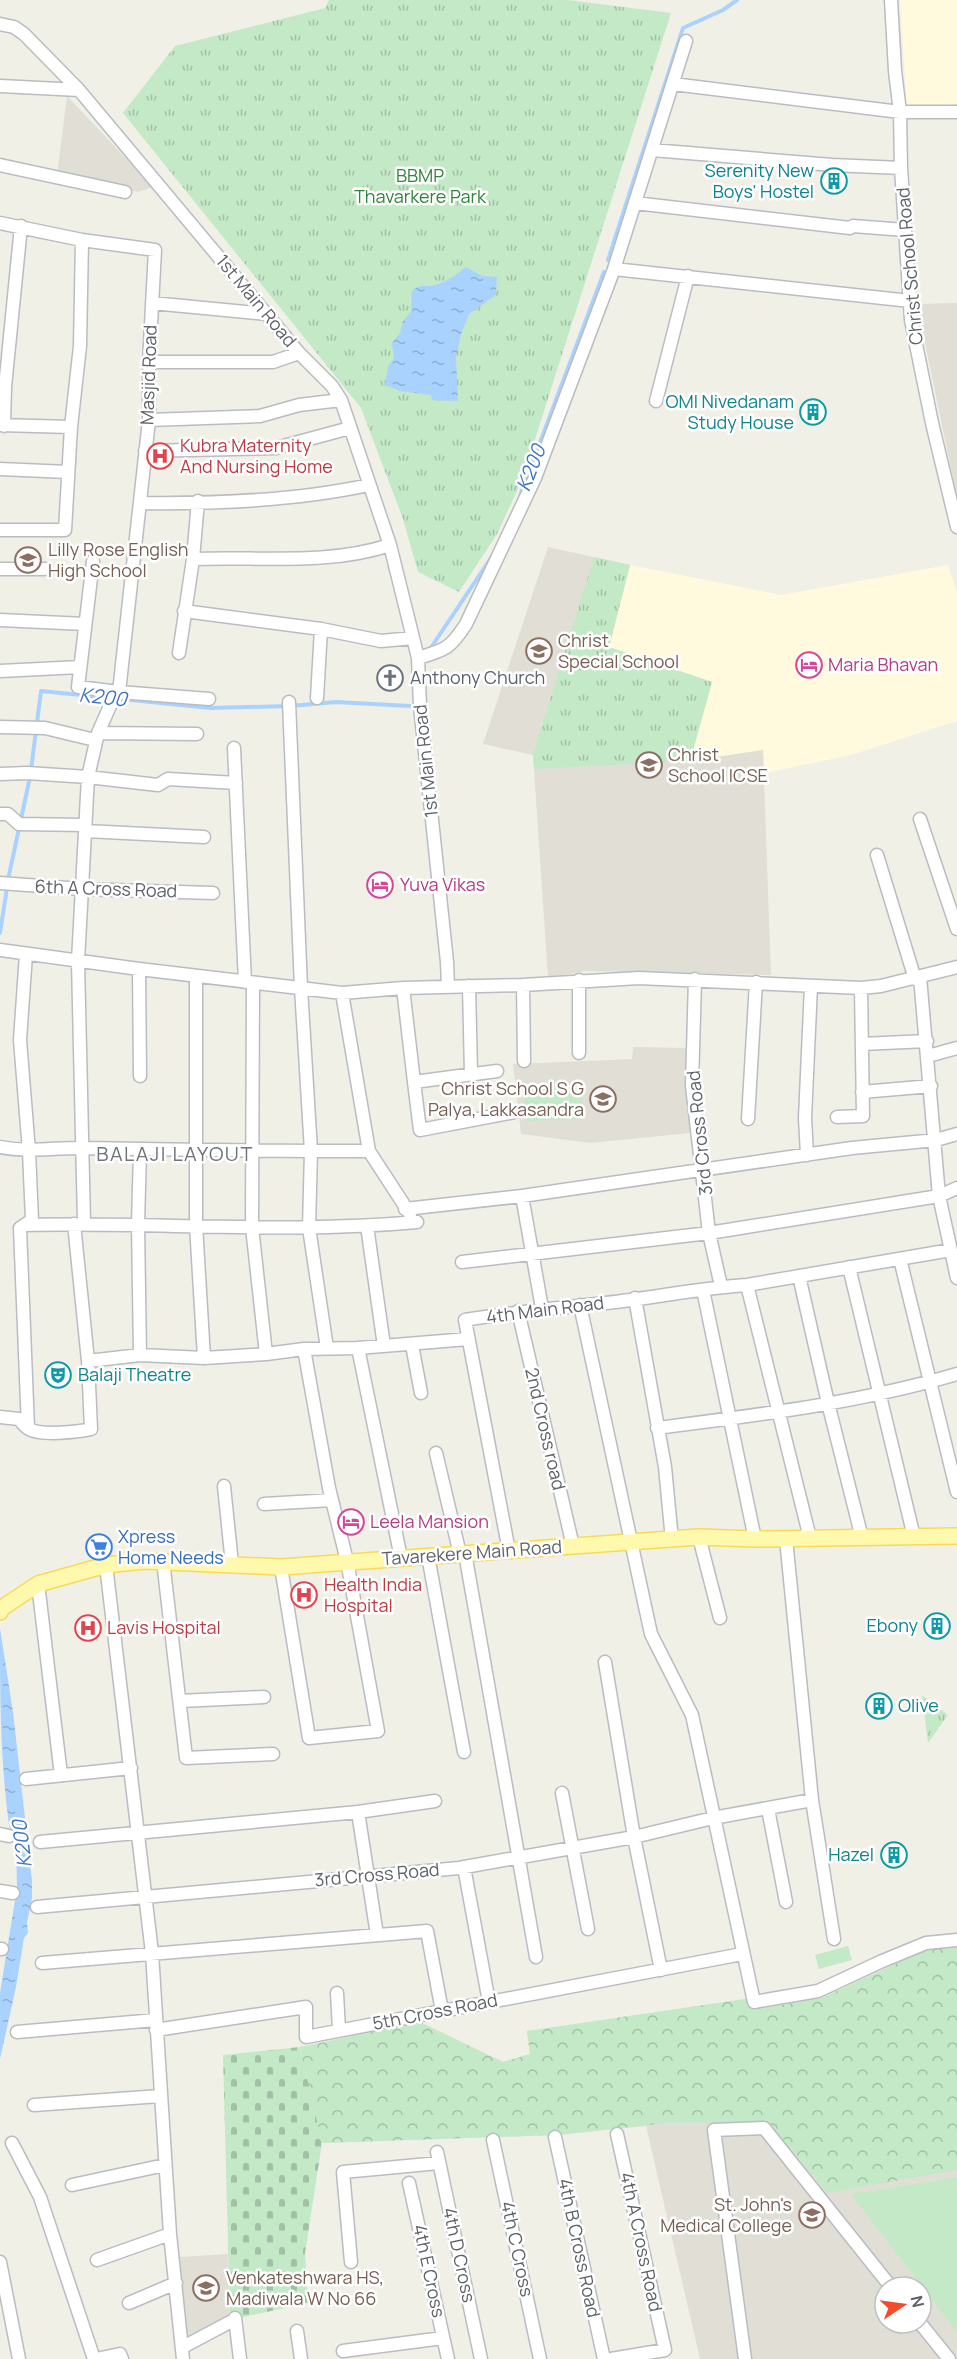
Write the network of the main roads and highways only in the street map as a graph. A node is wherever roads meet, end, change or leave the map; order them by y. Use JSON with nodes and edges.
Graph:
{"nodes":[{"id":1,"x":957,"y":1536,"type":"edge"},
{"id":2,"x":1,"y":1608,"type":"edge"}],
"edges":[{"from":1,"to":2,"type":"main road","name":"Tavarekere Main Road"}]}
